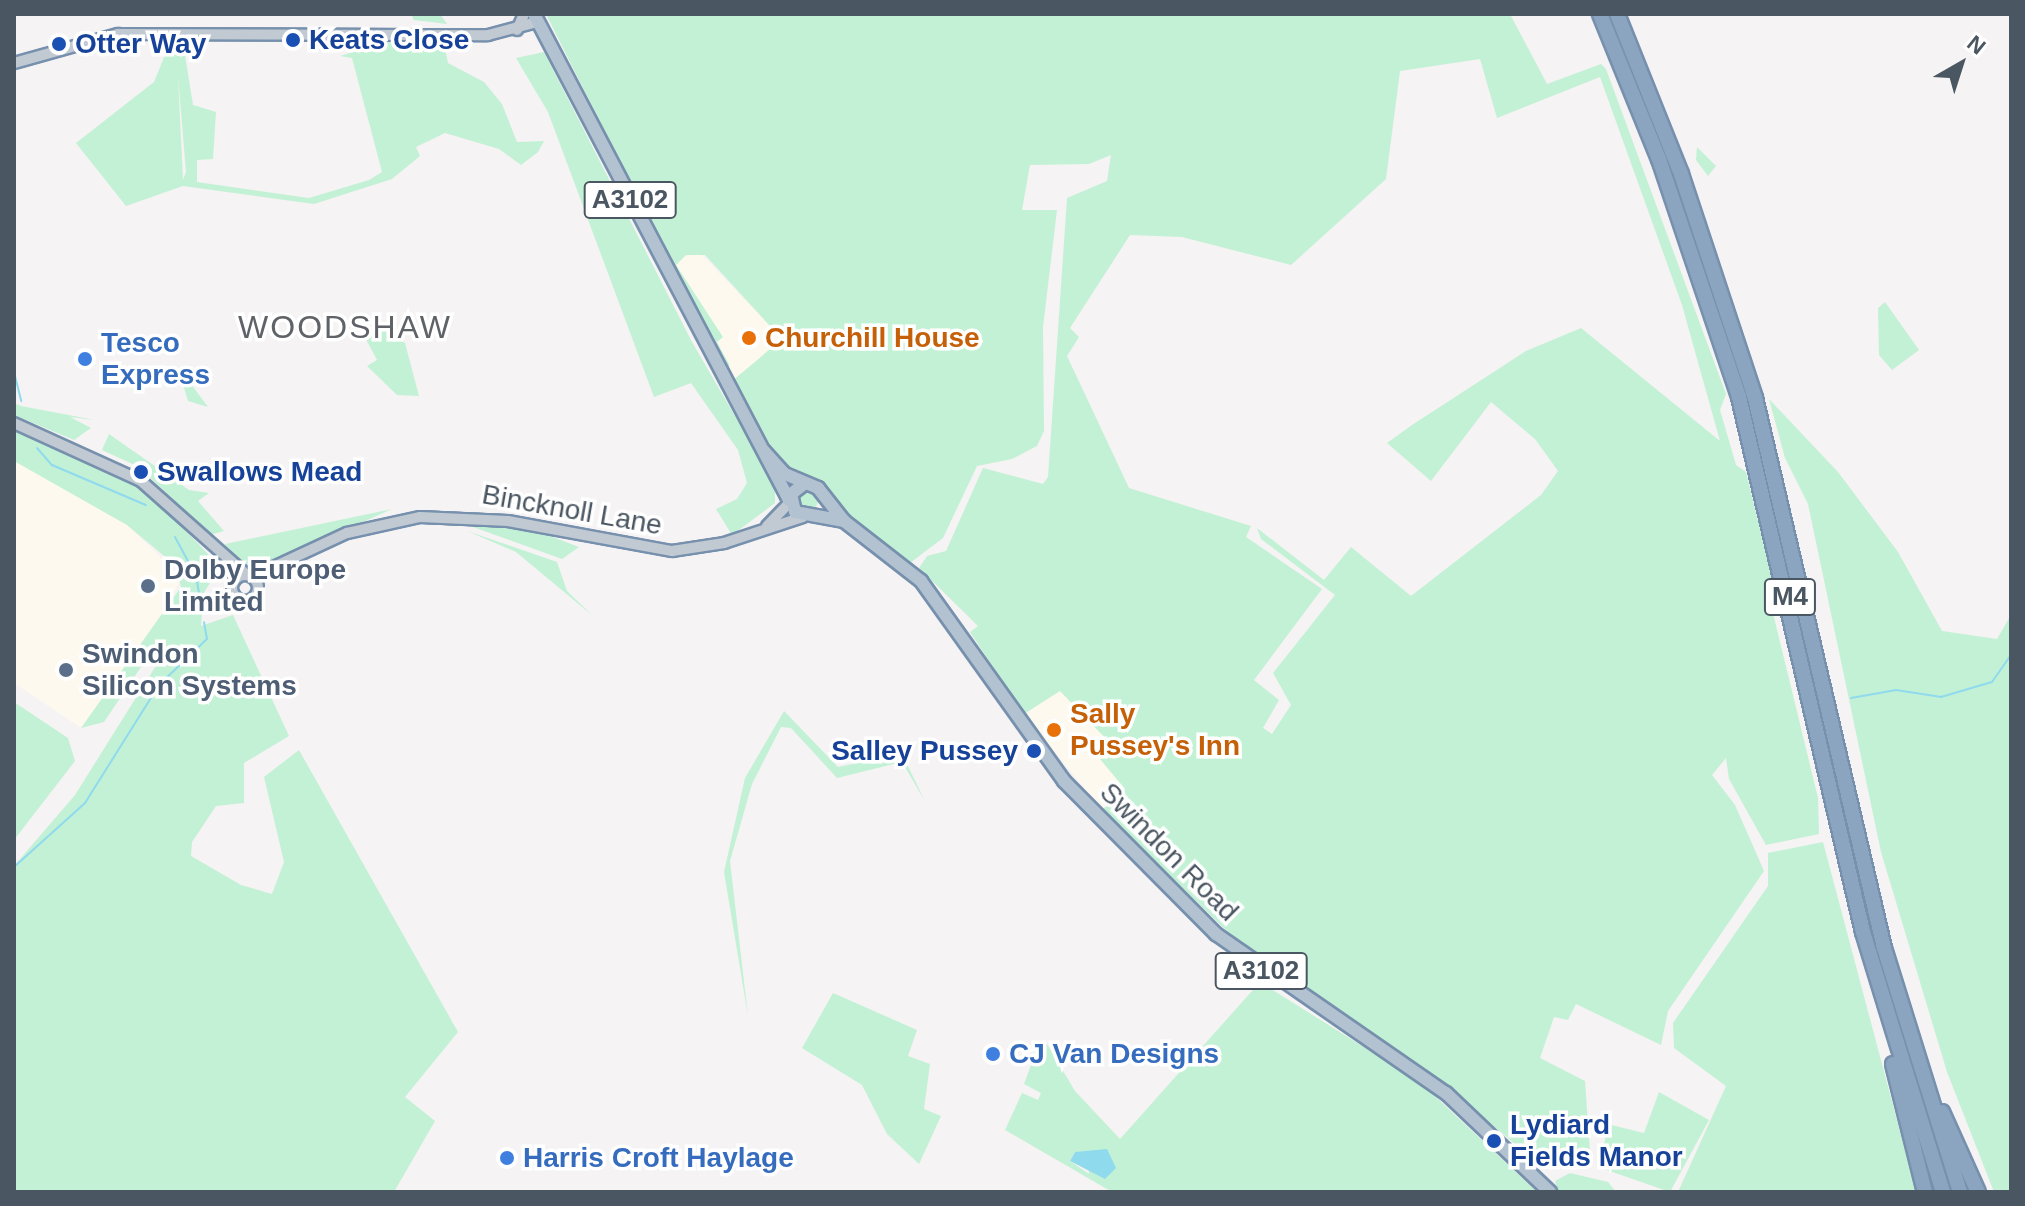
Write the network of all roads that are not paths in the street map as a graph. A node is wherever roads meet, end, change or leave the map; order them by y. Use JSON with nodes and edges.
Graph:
{"nodes":[{"id":1,"x":524,"y":14,"type":"edge"},
{"id":2,"x":1600,"y":14,"type":"edge"},
{"id":3,"x":1617,"y":14,"type":"edge"},
{"id":4,"x":536,"y":18,"type":"edge"},
{"id":5,"x":517,"y":30,"type":"junction"},
{"id":6,"x":14,"y":63,"type":"edge"},
{"id":7,"x":14,"y":423,"type":"edge"},
{"id":8,"x":764,"y":451,"type":"junction"},
{"id":9,"x":804,"y":484,"type":"junction"},
{"id":10,"x":822,"y":496,"type":"junction"},
{"id":11,"x":790,"y":501,"type":"junction"},
{"id":12,"x":808,"y":516,"type":"junction"},
{"id":13,"x":844,"y":521,"type":"junction"},
{"id":14,"x":767,"y":526,"type":"junction"},
{"id":15,"x":223,"y":556,"type":"junction"},
{"id":16,"x":280,"y":567,"type":"junction"},
{"id":17,"x":250,"y":576,"type":"junction"},
{"id":18,"x":234,"y":582,"type":"junction"},
{"id":19,"x":257,"y":591,"type":"junction"},
{"id":20,"x":1883,"y":1001,"type":"junction"},
{"id":21,"x":1916,"y":1054,"type":"junction"},
{"id":22,"x":1550,"y":1192,"type":"edge"},
{"id":23,"x":1925,"y":1192,"type":"edge"},
{"id":24,"x":1943,"y":1192,"type":"edge"},
{"id":25,"x":1960,"y":1192,"type":"edge"},
{"id":26,"x":1978,"y":1192,"type":"edge"}],
"edges":[{"from":1,"to":5,"type":"street"},
{"from":2,"to":20,"type":"highway","number":"M4"},
{"from":3,"to":21,"type":"highway","number":"M4"},
{"from":4,"to":5,"type":"street"},
{"from":4,"to":8,"type":"main road","number":"A3102"},
{"from":5,"to":6,"type":"street"},
{"from":7,"to":15,"type":"street"},
{"from":8,"to":9,"type":"main road","number":"A3102"},
{"from":8,"to":11,"type":"main road","number":"A3102"},
{"from":9,"to":10,"type":"main road","name":"Swindon Road"},
{"from":9,"to":11,"type":"main road"},
{"from":10,"to":12,"type":"main road"},
{"from":10,"to":13,"type":"main road","name":"Swindon Road","number":"A3102"},
{"from":11,"to":12,"type":"main road"},
{"from":11,"to":14,"type":"street","name":"Bincknoll Lane"},
{"from":12,"to":13,"type":"main road","name":"Swindon Road","number":"A3102"},
{"from":12,"to":14,"type":"street","name":"Bincknoll Lane"},
{"from":13,"to":22,"type":"main road","name":"Swindon Road","number":"A3102"},
{"from":14,"to":16,"type":"street","name":"Bincknoll Lane"},
{"from":15,"to":17,"type":"street"},
{"from":15,"to":18,"type":"street"},
{"from":16,"to":17,"type":"street","name":"Bincknoll Lane"},
{"from":16,"to":19,"type":"street","name":"Bincknoll Lane"},
{"from":17,"to":18,"type":"street","name":"Bincknoll Lane"},
{"from":17,"to":19,"type":"street"},
{"from":18,"to":19,"type":"street"},
{"from":20,"to":23,"type":"highway","number":"M4"},
{"from":20,"to":24,"type":"highway","number":"M4"},
{"from":21,"to":25,"type":"highway","number":"M4"},
{"from":21,"to":26,"type":"highway","number":"M4"}]}
